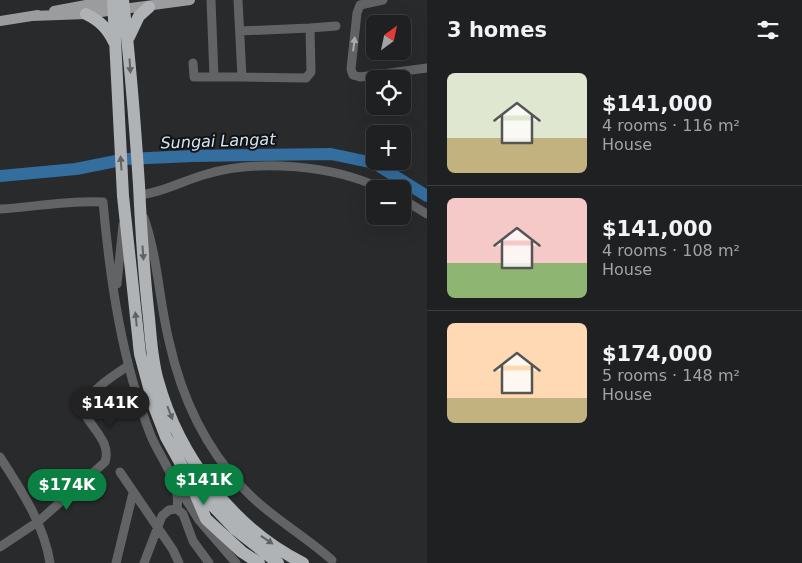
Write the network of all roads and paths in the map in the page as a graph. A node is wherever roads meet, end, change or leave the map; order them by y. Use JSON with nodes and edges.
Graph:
{"nodes":[{"id":1,"x":190,"y":0,"type":"edge"},
{"id":2,"x":211,"y":0,"type":"edge"},
{"id":3,"x":238,"y":0,"type":"edge"},
{"id":4,"x":383,"y":0,"type":"edge"},
{"id":5,"x":117,"y":4,"type":"edge"},
{"id":6,"x":149,"y":7,"type":"junction"},
{"id":7,"x":86,"y":14,"type":"junction"},
{"id":8,"x":32,"y":16,"type":"junction"},
{"id":9,"x":0,"y":21,"type":"edge"},
{"id":10,"x":336,"y":26,"type":"dead end"},
{"id":11,"x":310,"y":28,"type":"junction"},
{"id":12,"x":240,"y":31,"type":"junction"},
{"id":13,"x":122,"y":43,"type":"junction"},
{"id":14,"x":193,"y":63,"type":"dead end"},
{"id":15,"x":427,"y":68,"type":"edge"},
{"id":16,"x":214,"y":77,"type":"junction"},
{"id":17,"x":242,"y":77,"type":"junction"},
{"id":18,"x":366,"y":183,"type":"edge"},
{"id":19,"x":139,"y":196,"type":"junction"},
{"id":20,"x":411,"y":204,"type":"edge"},
{"id":21,"x":0,"y":209,"type":"edge"},
{"id":22,"x":124,"y":211,"type":"junction"},
{"id":23,"x":427,"y":214,"type":"edge"},
{"id":24,"x":117,"y":304,"type":"junction"},
{"id":25,"x":128,"y":366,"type":"junction"},
{"id":26,"x":0,"y":457,"type":"edge"},
{"id":27,"x":161,"y":458,"type":"junction"},
{"id":28,"x":120,"y":472,"type":"dead end"},
{"id":29,"x":192,"y":484,"type":"junction"},
{"id":30,"x":133,"y":493,"type":"junction"},
{"id":31,"x":178,"y":509,"type":"junction"},
{"id":32,"x":39,"y":521,"type":"junction"},
{"id":33,"x":158,"y":526,"type":"junction"},
{"id":34,"x":0,"y":547,"type":"edge"},
{"id":35,"x":332,"y":560,"type":"dead end"},
{"id":36,"x":50,"y":563,"type":"edge"},
{"id":37,"x":116,"y":563,"type":"edge"},
{"id":38,"x":144,"y":563,"type":"edge"},
{"id":39,"x":179,"y":563,"type":"edge"},
{"id":40,"x":209,"y":563,"type":"edge"},
{"id":41,"x":236,"y":563,"type":"edge"},
{"id":42,"x":259,"y":563,"type":"edge"},
{"id":43,"x":278,"y":563,"type":"edge"},
{"id":44,"x":303,"y":563,"type":"edge"}],
"edges":[{"from":1,"to":6,"type":"main road"},
{"from":2,"to":16,"type":"street"},
{"from":3,"to":12,"type":"street"},
{"from":15,"to":4,"type":"street","one_way":true},
{"from":5,"to":6,"type":"main road"},
{"from":5,"to":7,"type":"main road"},
{"from":5,"to":8,"type":"main road"},
{"from":5,"to":13,"type":"highway"},
{"from":6,"to":13,"type":"highway"},
{"from":7,"to":8,"type":"main road"},
{"from":7,"to":13,"type":"highway"},
{"from":8,"to":9,"type":"main road"},
{"from":10,"to":11,"type":"street"},
{"from":11,"to":12,"type":"street"},
{"from":11,"to":17,"type":"street"},
{"from":12,"to":17,"type":"street"},
{"from":13,"to":19,"type":"highway","one_way":true},
{"from":22,"to":13,"type":"highway","one_way":true},
{"from":14,"to":16,"type":"street"},
{"from":16,"to":17,"type":"street"},
{"from":18,"to":19,"type":"street"},
{"from":19,"to":35,"type":"street"},
{"from":19,"to":44,"type":"highway","one_way":true},
{"from":20,"to":23,"type":"street"},
{"from":21,"to":24,"type":"street"},
{"from":22,"to":24,"type":"street"},
{"from":29,"to":22,"type":"highway","one_way":true},
{"from":24,"to":25,"type":"street"},
{"from":25,"to":27,"type":"street"},
{"from":25,"to":32,"type":"street"},
{"from":26,"to":32,"type":"street"},
{"from":27,"to":31,"type":"street"},
{"from":27,"to":41,"type":"street"},
{"from":28,"to":30,"type":"street"},
{"from":29,"to":42,"type":"highway"},
{"from":29,"to":43,"type":"highway"},
{"from":30,"to":33,"type":"street"},
{"from":30,"to":37,"type":"street"},
{"from":31,"to":33,"type":"street"},
{"from":31,"to":40,"type":"street"},
{"from":32,"to":34,"type":"street"},
{"from":32,"to":36,"type":"street"},
{"from":33,"to":38,"type":"street"},
{"from":33,"to":39,"type":"street"}]}
